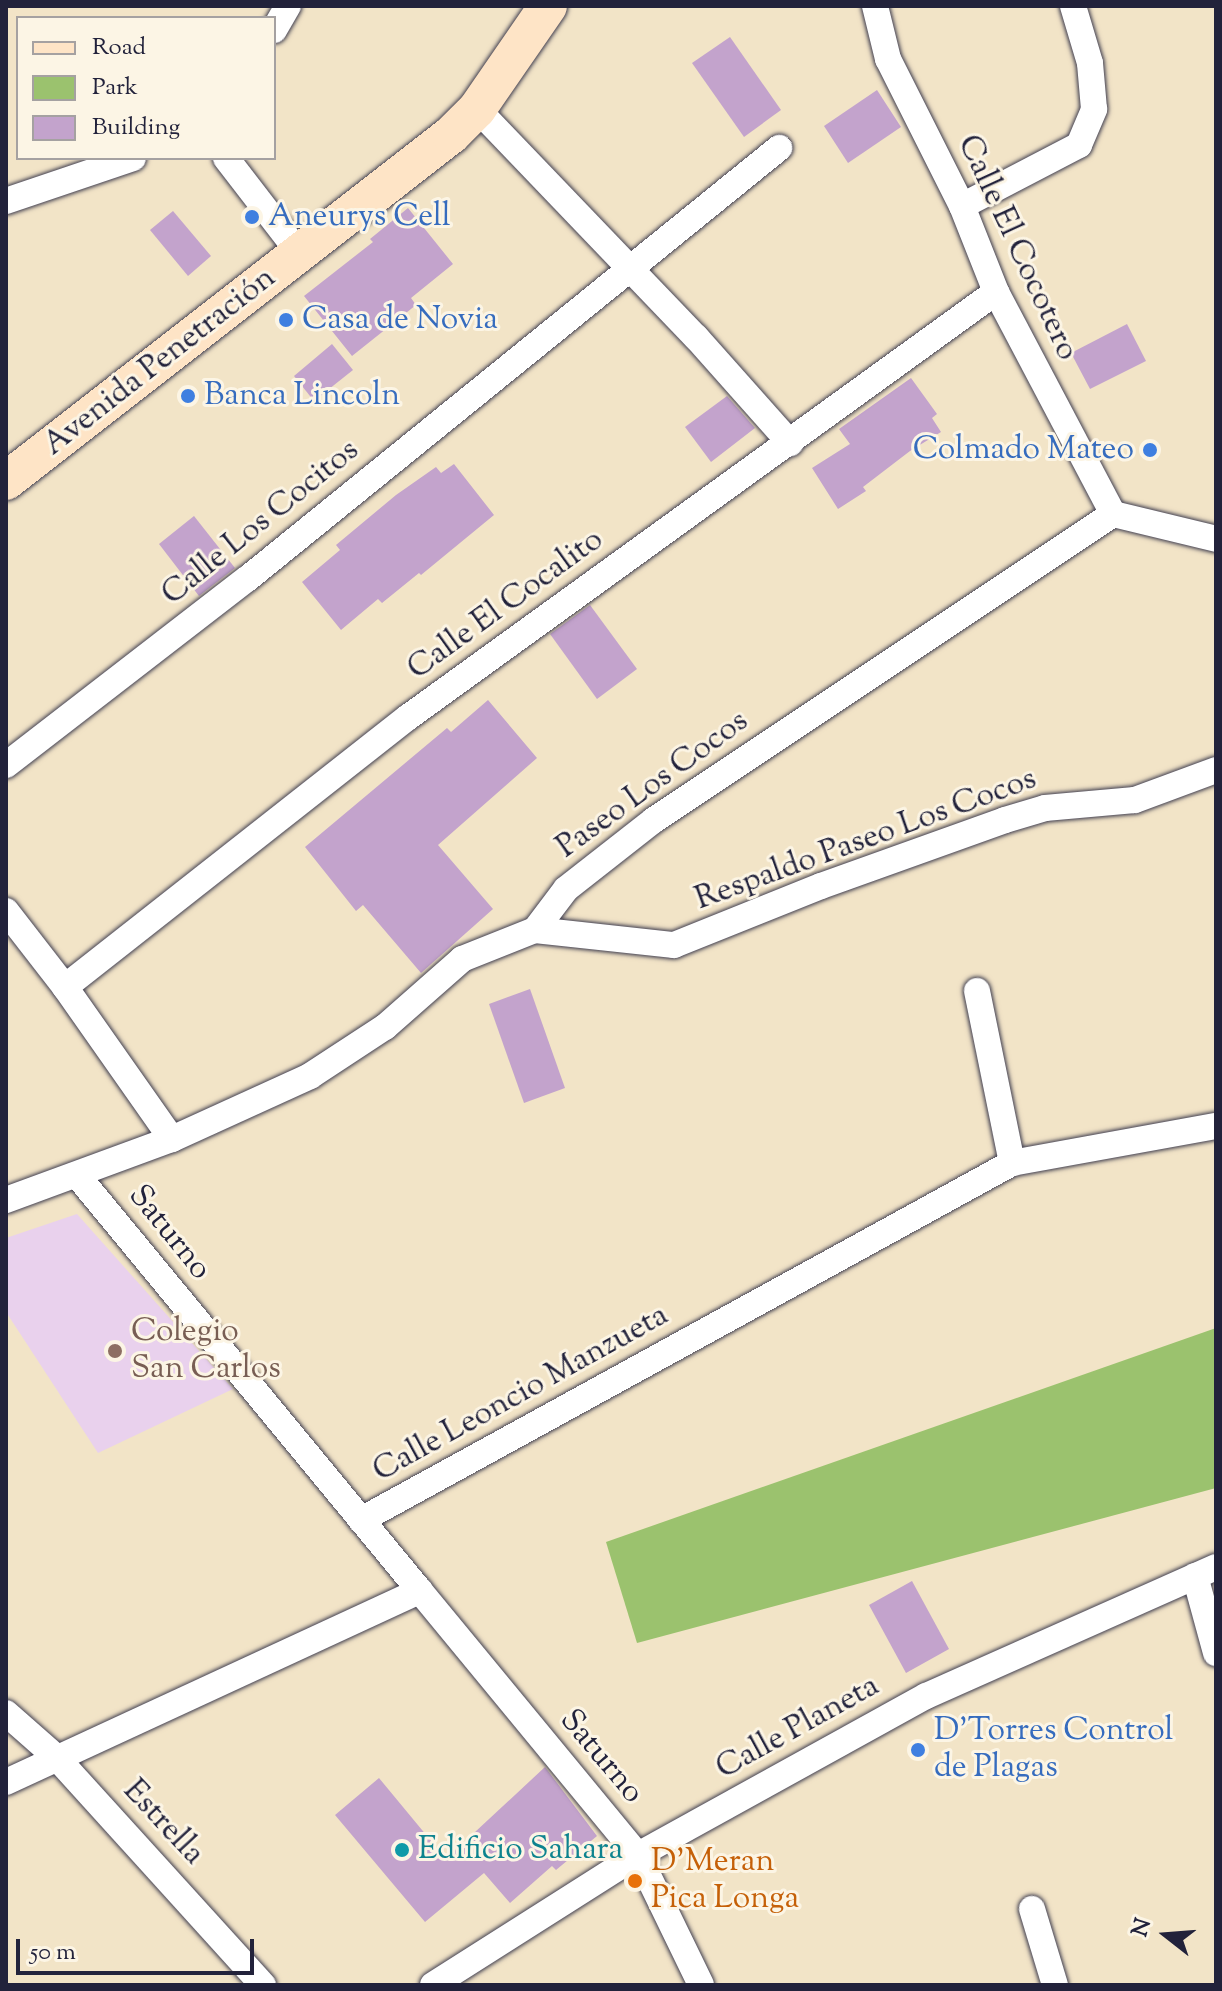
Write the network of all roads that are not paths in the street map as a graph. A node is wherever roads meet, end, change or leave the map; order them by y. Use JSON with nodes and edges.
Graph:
{"nodes":[{"id":1,"x":288,"y":6,"type":"edge"},
{"id":2,"x":548,"y":6,"type":"edge"},
{"id":3,"x":875,"y":6,"type":"edge"},
{"id":4,"x":1073,"y":6,"type":"edge"},
{"id":5,"x":276,"y":27,"type":"edge"},
{"id":6,"x":477,"y":109,"type":"junction"},
{"id":7,"x":779,"y":148,"type":"dead end"},
{"id":8,"x":127,"y":160,"type":"edge"},
{"id":9,"x":228,"y":160,"type":"edge"},
{"id":10,"x":6,"y":201,"type":"edge"},
{"id":11,"x":962,"y":206,"type":"junction"},
{"id":12,"x":300,"y":254,"type":"junction"},
{"id":13,"x":628,"y":269,"type":"junction"},
{"id":14,"x":996,"y":292,"type":"junction"},
{"id":15,"x":790,"y":443,"type":"junction"},
{"id":16,"x":6,"y":481,"type":"edge"},
{"id":17,"x":1113,"y":514,"type":"junction"},
{"id":18,"x":1216,"y":539,"type":"edge"},
{"id":19,"x":6,"y":765,"type":"edge"},
{"id":20,"x":1216,"y":770,"type":"edge"},
{"id":21,"x":6,"y":911,"type":"edge"},
{"id":22,"x":535,"y":930,"type":"junction"},
{"id":23,"x":65,"y":987,"type":"junction"},
{"id":24,"x":977,"y":991,"type":"dead end"},
{"id":25,"x":1216,"y":1126,"type":"edge"},
{"id":26,"x":172,"y":1139,"type":"junction"},
{"id":27,"x":1012,"y":1163,"type":"junction"},
{"id":28,"x":77,"y":1175,"type":"junction"},
{"id":29,"x":6,"y":1200,"type":"edge"},
{"id":30,"x":361,"y":1520,"type":"junction"},
{"id":31,"x":1206,"y":1572,"type":"edge"},
{"id":32,"x":420,"y":1591,"type":"junction"},
{"id":33,"x":1216,"y":1653,"type":"edge"},
{"id":34,"x":6,"y":1713,"type":"edge"},
{"id":35,"x":57,"y":1758,"type":"junction"},
{"id":36,"x":6,"y":1782,"type":"edge"},
{"id":37,"x":638,"y":1855,"type":"junction"},
{"id":38,"x":1032,"y":1909,"type":"dead end"},
{"id":39,"x":263,"y":1985,"type":"edge"},
{"id":40,"x":433,"y":1985,"type":"edge"},
{"id":41,"x":701,"y":1985,"type":"edge"},
{"id":42,"x":1055,"y":1985,"type":"edge"}],
"edges":[{"from":1,"to":5,"type":"street"},
{"from":2,"to":6,"type":"street","name":"Avenida Penetración"},
{"from":3,"to":11,"type":"street","name":"Calle El Cocotero"},
{"from":4,"to":11,"type":"street"},
{"from":6,"to":12,"type":"street","name":"Avenida Penetración"},
{"from":6,"to":13,"type":"street"},
{"from":7,"to":13,"type":"street","name":"Calle Los Cocitos"},
{"from":8,"to":10,"type":"street"},
{"from":9,"to":12,"type":"street"},
{"from":11,"to":14,"type":"street","name":"Calle El Cocotero"},
{"from":12,"to":16,"type":"street","name":"Avenida Penetración"},
{"from":13,"to":15,"type":"street"},
{"from":13,"to":19,"type":"street","name":"Calle Los Cocitos"},
{"from":14,"to":15,"type":"street","name":"Calle El Cocalito"},
{"from":14,"to":17,"type":"street","name":"Calle El Cocotero"},
{"from":15,"to":23,"type":"street","name":"Calle El Cocalito"},
{"from":17,"to":18,"type":"street"},
{"from":17,"to":22,"type":"street","name":"Paseo Los Cocos"},
{"from":20,"to":22,"type":"street","name":"Respaldo Paseo Los Cocos"},
{"from":21,"to":23,"type":"street"},
{"from":22,"to":26,"type":"street"},
{"from":23,"to":26,"type":"street"},
{"from":24,"to":27,"type":"street"},
{"from":25,"to":27,"type":"street","name":"Calle Leoncio Manzueta"},
{"from":26,"to":28,"type":"street"},
{"from":27,"to":30,"type":"street","name":"Calle Leoncio Manzueta"},
{"from":28,"to":29,"type":"street"},
{"from":28,"to":30,"type":"street","name":"Saturno"},
{"from":30,"to":32,"type":"street","name":"Calle Leoncio Manzueta"},
{"from":31,"to":33,"type":"street"},
{"from":31,"to":37,"type":"street","name":"Calle Planeta"},
{"from":32,"to":35,"type":"street"},
{"from":32,"to":37,"type":"street","name":"Saturno"},
{"from":34,"to":35,"type":"street","name":"Estrella"},
{"from":35,"to":36,"type":"street"},
{"from":35,"to":39,"type":"street","name":"Estrella"},
{"from":37,"to":40,"type":"street","name":"Calle Planeta"},
{"from":37,"to":41,"type":"street","name":"Saturno"},
{"from":38,"to":42,"type":"street"}]}
